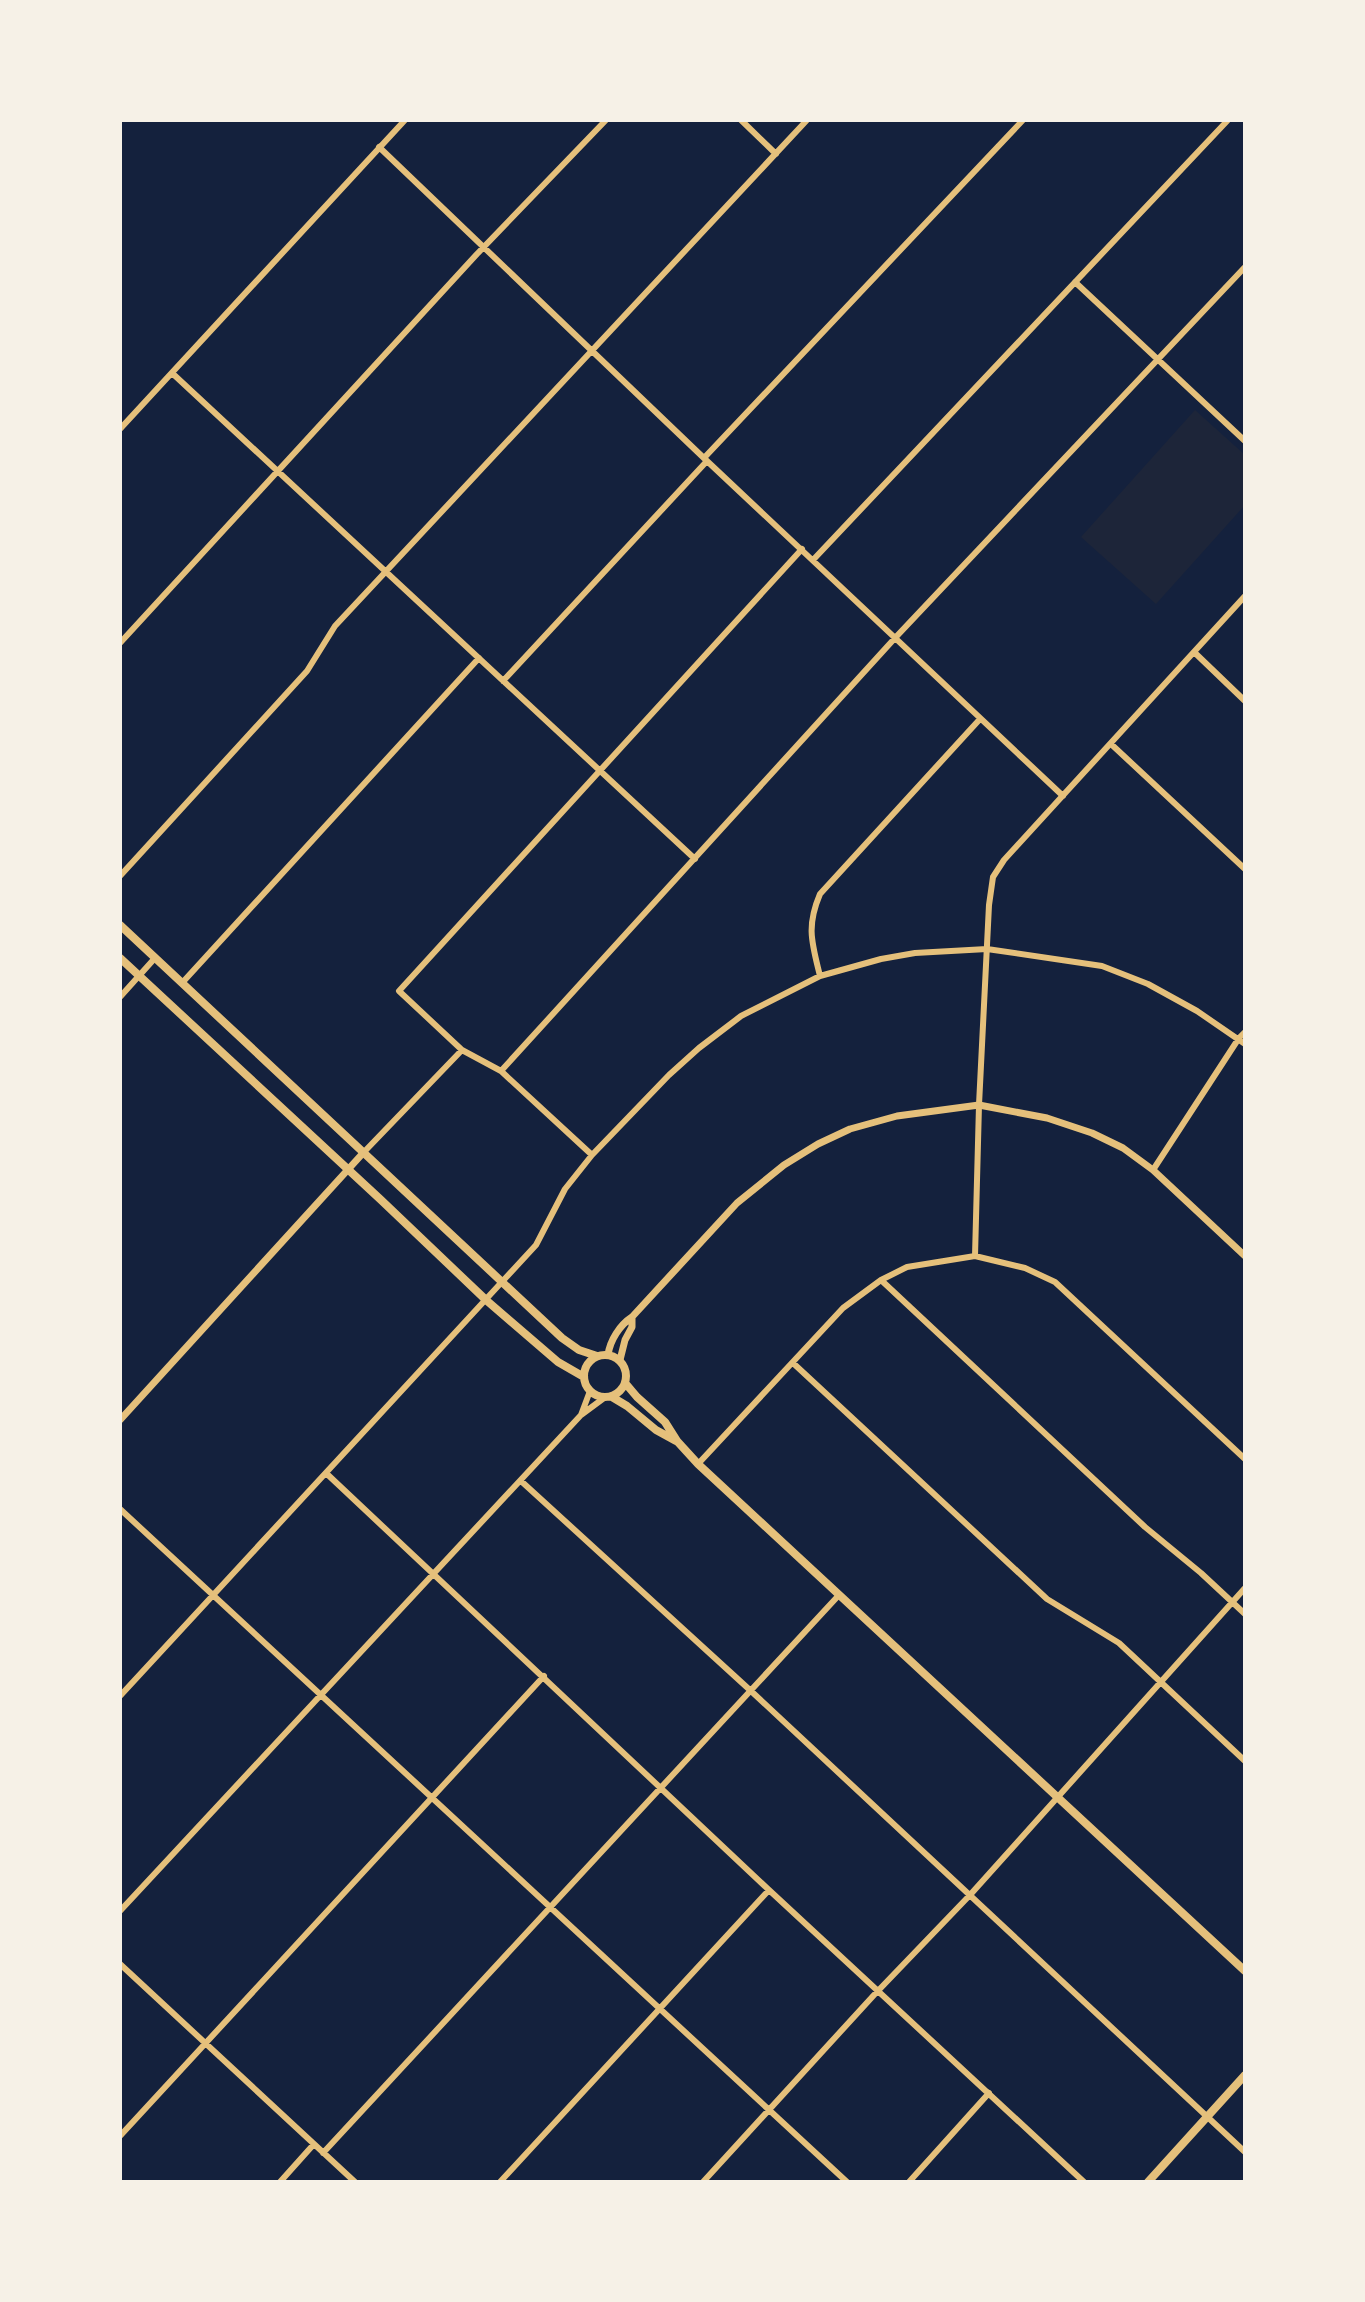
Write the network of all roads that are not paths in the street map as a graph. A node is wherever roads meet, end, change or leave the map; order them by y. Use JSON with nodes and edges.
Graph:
{"nodes":[{"id":1,"x":405,"y":120,"type":"edge"},
{"id":2,"x":606,"y":120,"type":"edge"},
{"id":3,"x":741,"y":120,"type":"edge"},
{"id":4,"x":807,"y":120,"type":"edge"},
{"id":5,"x":1023,"y":120,"type":"edge"},
{"id":6,"x":1228,"y":120,"type":"edge"},
{"id":7,"x":379,"y":147,"type":"junction"},
{"id":8,"x":776,"y":154,"type":"junction"},
{"id":9,"x":484,"y":247,"type":"junction"},
{"id":10,"x":1245,"y":267,"type":"edge"},
{"id":11,"x":1075,"y":282,"type":"junction"},
{"id":12,"x":591,"y":351,"type":"junction"},
{"id":13,"x":1158,"y":360,"type":"junction"},
{"id":14,"x":172,"y":373,"type":"junction"},
{"id":15,"x":120,"y":429,"type":"edge"},
{"id":16,"x":1241,"y":432,"type":"edge"},
{"id":17,"x":1245,"y":441,"type":"edge"},
{"id":18,"x":705,"y":459,"type":"junction"},
{"id":19,"x":277,"y":471,"type":"junction"},
{"id":20,"x":802,"y":549,"type":"junction"},
{"id":21,"x":813,"y":560,"type":"junction"},
{"id":22,"x":387,"y":571,"type":"junction"},
{"id":23,"x":1245,"y":596,"type":"edge"},
{"id":24,"x":895,"y":638,"type":"junction"},
{"id":25,"x":120,"y":643,"type":"edge"},
{"id":26,"x":1194,"y":652,"type":"junction"},
{"id":27,"x":479,"y":658,"type":"junction"},
{"id":28,"x":503,"y":681,"type":"junction"},
{"id":29,"x":1245,"y":701,"type":"edge"},
{"id":30,"x":980,"y":719,"type":"junction"},
{"id":31,"x":1111,"y":744,"type":"junction"},
{"id":32,"x":599,"y":772,"type":"junction"},
{"id":33,"x":1063,"y":796,"type":"junction"},
{"id":34,"x":695,"y":859,"type":"junction"},
{"id":35,"x":1245,"y":869,"type":"edge"},
{"id":36,"x":120,"y":876,"type":"edge"},
{"id":37,"x":120,"y":925,"type":"edge"},
{"id":38,"x":987,"y":949,"type":"junction"},
{"id":39,"x":120,"y":958,"type":"edge"},
{"id":40,"x":155,"y":958,"type":"junction"},
{"id":41,"x":139,"y":976,"type":"junction"},
{"id":42,"x":820,"y":976,"type":"junction"},
{"id":43,"x":182,"y":983,"type":"junction"},
{"id":44,"x":120,"y":997,"type":"edge"},
{"id":45,"x":1245,"y":1032,"type":"edge"},
{"id":46,"x":1239,"y":1038,"type":"junction"},
{"id":47,"x":1245,"y":1044,"type":"edge"},
{"id":48,"x":462,"y":1050,"type":"junction"},
{"id":49,"x":501,"y":1071,"type":"junction"},
{"id":50,"x":979,"y":1105,"type":"junction"},
{"id":51,"x":364,"y":1152,"type":"junction"},
{"id":52,"x":592,"y":1155,"type":"junction"},
{"id":53,"x":348,"y":1169,"type":"junction"},
{"id":54,"x":1153,"y":1170,"type":"junction"},
{"id":55,"x":975,"y":1256,"type":"junction"},
{"id":56,"x":1245,"y":1256,"type":"edge"},
{"id":57,"x":881,"y":1280,"type":"junction"},
{"id":58,"x":503,"y":1281,"type":"junction"},
{"id":59,"x":486,"y":1300,"type":"junction"},
{"id":60,"x":632,"y":1317,"type":"junction"},
{"id":61,"x":608,"y":1355,"type":"junction"},
{"id":62,"x":597,"y":1356,"type":"junction"},
{"id":63,"x":620,"y":1360,"type":"junction"},
{"id":64,"x":793,"y":1363,"type":"junction"},
{"id":65,"x":584,"y":1377,"type":"junction"},
{"id":66,"x":626,"y":1384,"type":"junction"},
{"id":67,"x":590,"y":1391,"type":"junction"},
{"id":68,"x":608,"y":1397,"type":"junction"},
{"id":69,"x":581,"y":1415,"type":"junction"},
{"id":70,"x":120,"y":1420,"type":"edge"},
{"id":71,"x":677,"y":1441,"type":"junction"},
{"id":72,"x":1245,"y":1459,"type":"edge"},
{"id":73,"x":698,"y":1464,"type":"junction"},
{"id":74,"x":327,"y":1474,"type":"junction"},
{"id":75,"x":521,"y":1481,"type":"junction"},
{"id":76,"x":120,"y":1509,"type":"edge"},
{"id":77,"x":433,"y":1575,"type":"junction"},
{"id":78,"x":1245,"y":1588,"type":"edge"},
{"id":79,"x":215,"y":1594,"type":"junction"},
{"id":80,"x":839,"y":1595,"type":"junction"},
{"id":81,"x":1232,"y":1602,"type":"junction"},
{"id":82,"x":1245,"y":1614,"type":"edge"},
{"id":83,"x":544,"y":1676,"type":"junction"},
{"id":84,"x":1161,"y":1682,"type":"junction"},
{"id":85,"x":751,"y":1691,"type":"junction"},
{"id":86,"x":322,"y":1694,"type":"junction"},
{"id":87,"x":120,"y":1696,"type":"edge"},
{"id":88,"x":1245,"y":1761,"type":"edge"},
{"id":89,"x":662,"y":1787,"type":"junction"},
{"id":90,"x":432,"y":1797,"type":"junction"},
{"id":91,"x":1056,"y":1798,"type":"junction"},
{"id":92,"x":769,"y":1890,"type":"junction"},
{"id":93,"x":970,"y":1895,"type":"junction"},
{"id":94,"x":550,"y":1907,"type":"junction"},
{"id":95,"x":120,"y":1911,"type":"edge"},
{"id":96,"x":120,"y":1964,"type":"edge"},
{"id":97,"x":1245,"y":1971,"type":"edge"},
{"id":98,"x":879,"y":1990,"type":"junction"},
{"id":99,"x":659,"y":2008,"type":"junction"},
{"id":100,"x":205,"y":2042,"type":"junction"},
{"id":101,"x":1245,"y":2075,"type":"edge"},
{"id":102,"x":989,"y":2093,"type":"junction"},
{"id":103,"x":769,"y":2111,"type":"junction"},
{"id":104,"x":1207,"y":2116,"type":"junction"},
{"id":105,"x":120,"y":2136,"type":"edge"},
{"id":106,"x":314,"y":2144,"type":"junction"},
{"id":107,"x":1245,"y":2152,"type":"edge"},
{"id":108,"x":323,"y":2153,"type":"junction"},
{"id":109,"x":280,"y":2182,"type":"edge"},
{"id":110,"x":355,"y":2182,"type":"edge"},
{"id":111,"x":500,"y":2182,"type":"edge"},
{"id":112,"x":703,"y":2182,"type":"edge"},
{"id":113,"x":847,"y":2182,"type":"edge"},
{"id":114,"x":909,"y":2182,"type":"edge"},
{"id":115,"x":1084,"y":2182,"type":"edge"},
{"id":116,"x":1148,"y":2182,"type":"edge"}],
"edges":[{"from":1,"to":7,"type":"street"},
{"from":2,"to":9,"type":"street"},
{"from":3,"to":8,"type":"street"},
{"from":4,"to":8,"type":"street"},
{"from":5,"to":18,"type":"street"},
{"from":6,"to":11,"type":"street"},
{"from":7,"to":9,"type":"street"},
{"from":7,"to":14,"type":"street"},
{"from":8,"to":12,"type":"street"},
{"from":9,"to":12,"type":"street"},
{"from":9,"to":19,"type":"street"},
{"from":10,"to":13,"type":"street"},
{"from":11,"to":13,"type":"street"},
{"from":11,"to":21,"type":"street"},
{"from":12,"to":18,"type":"street"},
{"from":12,"to":22,"type":"street"},
{"from":13,"to":16,"type":"street"},
{"from":13,"to":24,"type":"street"},
{"from":14,"to":15,"type":"street"},
{"from":14,"to":19,"type":"street"},
{"from":16,"to":17,"type":"street"},
{"from":18,"to":20,"type":"street"},
{"from":18,"to":28,"type":"street"},
{"from":19,"to":22,"type":"street"},
{"from":19,"to":25,"type":"street"},
{"from":20,"to":21,"type":"street"},
{"from":20,"to":32,"type":"street"},
{"from":21,"to":24,"type":"street"},
{"from":22,"to":27,"type":"street"},
{"from":22,"to":36,"type":"street"},
{"from":23,"to":26,"type":"street"},
{"from":24,"to":30,"type":"street"},
{"from":24,"to":34,"type":"street"},
{"from":26,"to":29,"type":"street"},
{"from":26,"to":31,"type":"street"},
{"from":27,"to":28,"type":"street"},
{"from":27,"to":43,"type":"street"},
{"from":28,"to":32,"type":"street"},
{"from":30,"to":33,"type":"street"},
{"from":30,"to":42,"type":"street"},
{"from":31,"to":33,"type":"street"},
{"from":31,"to":35,"type":"street"},
{"from":32,"to":34,"type":"street"},
{"from":32,"to":48,"type":"street"},
{"from":33,"to":38,"type":"street"},
{"from":34,"to":49,"type":"street"},
{"from":37,"to":40,"type":"main road"},
{"from":38,"to":42,"type":"street"},
{"from":38,"to":46,"type":"street"},
{"from":38,"to":50,"type":"street"},
{"from":39,"to":41,"type":"main road"},
{"from":40,"to":41,"type":"street"},
{"from":40,"to":43,"type":"main road"},
{"from":41,"to":44,"type":"street"},
{"from":41,"to":53,"type":"main road"},
{"from":42,"to":52,"type":"street"},
{"from":43,"to":51,"type":"main road"},
{"from":45,"to":46,"type":"street"},
{"from":46,"to":47,"type":"street"},
{"from":46,"to":54,"type":"street"},
{"from":48,"to":49,"type":"street"},
{"from":48,"to":51,"type":"street"},
{"from":49,"to":52,"type":"street"},
{"from":50,"to":54,"type":"street"},
{"from":50,"to":55,"type":"street"},
{"from":50,"to":60,"type":"street"},
{"from":51,"to":53,"type":"street"},
{"from":51,"to":58,"type":"main road"},
{"from":52,"to":58,"type":"street"},
{"from":53,"to":59,"type":"main road"},
{"from":53,"to":70,"type":"street"},
{"from":54,"to":56,"type":"street"},
{"from":55,"to":57,"type":"street"},
{"from":55,"to":72,"type":"street"},
{"from":57,"to":64,"type":"street"},
{"from":57,"to":81,"type":"street"},
{"from":58,"to":59,"type":"street"},
{"from":58,"to":62,"type":"main road"},
{"from":59,"to":65,"type":"main road"},
{"from":59,"to":74,"type":"street"},
{"from":60,"to":61,"type":"street"},
{"from":60,"to":63,"type":"street"},
{"from":61,"to":62,"type":"main road"},
{"from":61,"to":63,"type":"main road"},
{"from":62,"to":65,"type":"main road"},
{"from":63,"to":66,"type":"main road"},
{"from":64,"to":73,"type":"street"},
{"from":64,"to":84,"type":"street"},
{"from":65,"to":67,"type":"main road"},
{"from":66,"to":68,"type":"main road"},
{"from":66,"to":71,"type":"main road"},
{"from":67,"to":68,"type":"main road"},
{"from":67,"to":69,"type":"street"},
{"from":68,"to":69,"type":"street"},
{"from":68,"to":71,"type":"main road"},
{"from":69,"to":75,"type":"street"},
{"from":71,"to":73,"type":"main road"},
{"from":73,"to":80,"type":"main road"},
{"from":74,"to":77,"type":"street"},
{"from":74,"to":79,"type":"street"},
{"from":75,"to":77,"type":"street"},
{"from":75,"to":85,"type":"street"},
{"from":76,"to":79,"type":"street"},
{"from":77,"to":83,"type":"street"},
{"from":77,"to":86,"type":"street"},
{"from":78,"to":81,"type":"street"},
{"from":79,"to":86,"type":"street"},
{"from":79,"to":87,"type":"street"},
{"from":80,"to":85,"type":"street"},
{"from":80,"to":91,"type":"main road"},
{"from":81,"to":82,"type":"street"},
{"from":81,"to":84,"type":"street"},
{"from":83,"to":89,"type":"street"},
{"from":83,"to":90,"type":"street"},
{"from":84,"to":88,"type":"street"},
{"from":84,"to":91,"type":"street"},
{"from":85,"to":89,"type":"street"},
{"from":85,"to":93,"type":"street"},
{"from":86,"to":90,"type":"street"},
{"from":86,"to":95,"type":"street"},
{"from":89,"to":92,"type":"street"},
{"from":89,"to":94,"type":"street"},
{"from":90,"to":94,"type":"street"},
{"from":90,"to":100,"type":"street"},
{"from":91,"to":93,"type":"street"},
{"from":91,"to":97,"type":"main road"},
{"from":92,"to":98,"type":"street"},
{"from":92,"to":99,"type":"street"},
{"from":93,"to":98,"type":"street"},
{"from":93,"to":104,"type":"street"},
{"from":94,"to":99,"type":"street"},
{"from":94,"to":108,"type":"street"},
{"from":96,"to":100,"type":"street"},
{"from":98,"to":102,"type":"street"},
{"from":98,"to":103,"type":"street"},
{"from":99,"to":103,"type":"street"},
{"from":99,"to":111,"type":"street"},
{"from":100,"to":105,"type":"street"},
{"from":100,"to":106,"type":"street"},
{"from":101,"to":104,"type":"main road"},
{"from":102,"to":114,"type":"street"},
{"from":102,"to":115,"type":"street"},
{"from":103,"to":112,"type":"street"},
{"from":103,"to":113,"type":"street"},
{"from":104,"to":107,"type":"street"},
{"from":104,"to":116,"type":"main road"},
{"from":106,"to":108,"type":"street"},
{"from":106,"to":109,"type":"street"},
{"from":108,"to":110,"type":"street"}]}
